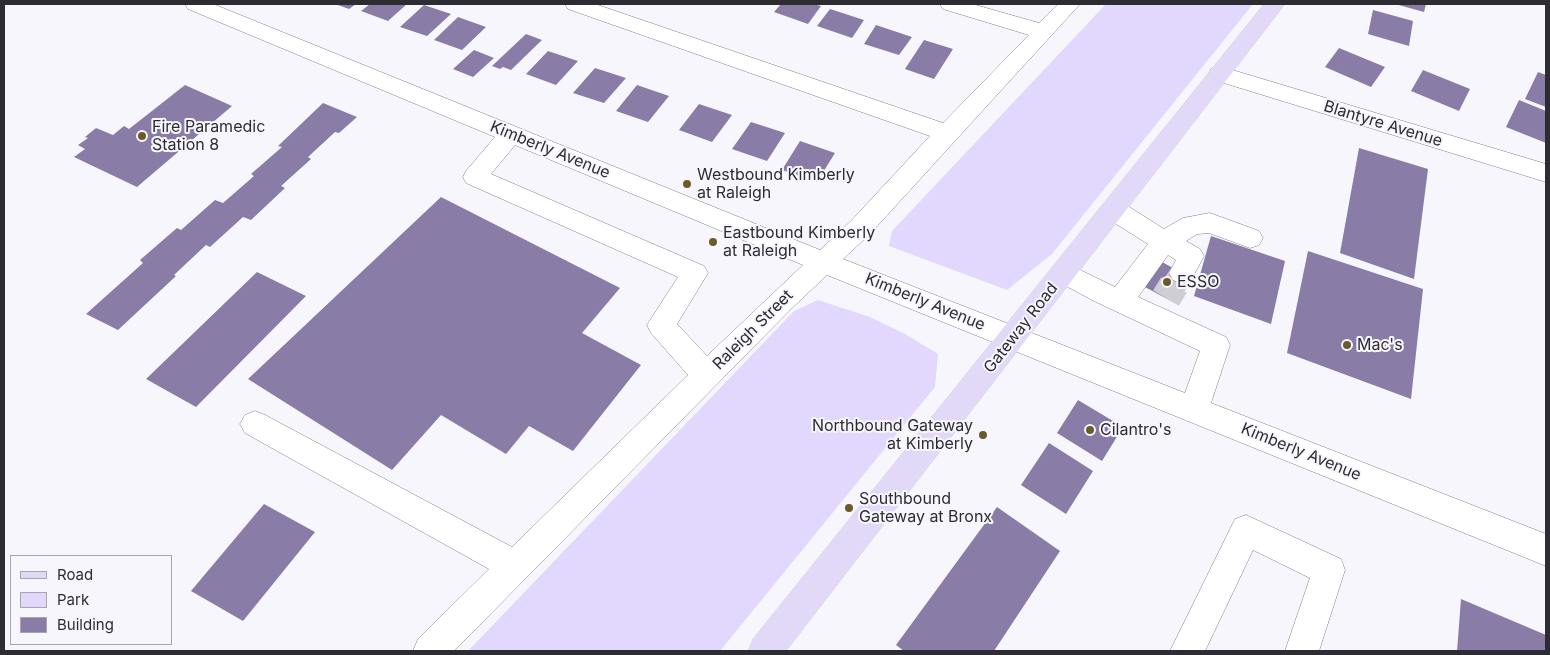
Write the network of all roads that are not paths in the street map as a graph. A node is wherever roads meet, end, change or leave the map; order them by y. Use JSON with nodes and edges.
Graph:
{"nodes":[{"id":1,"x":195,"y":4,"type":"edge"},
{"id":2,"x":575,"y":4,"type":"edge"},
{"id":3,"x":950,"y":4,"type":"edge"},
{"id":4,"x":1070,"y":4,"type":"edge"},
{"id":5,"x":1274,"y":4,"type":"edge"},
{"id":6,"x":1044,"y":32,"type":"junction"},
{"id":7,"x":1219,"y":74,"type":"junction"},
{"id":8,"x":947,"y":133,"type":"junction"},
{"id":9,"x":511,"y":134,"type":"junction"},
{"id":10,"x":1546,"y":173,"type":"edge"},
{"id":11,"x":1114,"y":210,"type":"junction"},
{"id":12,"x":1250,"y":238,"type":"dead end"},
{"id":13,"x":1164,"y":241,"type":"junction"},
{"id":14,"x":823,"y":262,"type":"junction"},
{"id":15,"x":1064,"y":273,"type":"junction"},
{"id":16,"x":1182,"y":273,"type":"tunnel mouth"},
{"id":17,"x":1120,"y":301,"type":"junction"},
{"id":18,"x":1012,"y":337,"type":"junction"},
{"id":19,"x":706,"y":376,"type":"junction"},
{"id":20,"x":1194,"y":409,"type":"junction"},
{"id":21,"x":255,"y":424,"type":"dead end"},
{"id":22,"x":1546,"y":550,"type":"edge"},
{"id":23,"x":515,"y":566,"type":"junction"},
{"id":24,"x":430,"y":651,"type":"edge"},
{"id":25,"x":765,"y":651,"type":"edge"},
{"id":26,"x":1187,"y":651,"type":"edge"},
{"id":27,"x":1302,"y":651,"type":"edge"}],
"edges":[{"from":1,"to":9,"type":"street","name":"Kimberly Avenue"},
{"from":2,"to":8,"type":"street"},
{"from":3,"to":6,"type":"street"},
{"from":4,"to":6,"type":"street","name":"Raleigh Street"},
{"from":5,"to":7,"type":"main road","name":"Gateway Road"},
{"from":6,"to":8,"type":"street","name":"Raleigh Street"},
{"from":7,"to":10,"type":"street","name":"Blantyre Avenue"},
{"from":7,"to":11,"type":"main road","name":"Gateway Road"},
{"from":8,"to":14,"type":"street","name":"Raleigh Street"},
{"from":9,"to":14,"type":"street","name":"Kimberly Avenue"},
{"from":9,"to":19,"type":"street"},
{"from":11,"to":13,"type":"street"},
{"from":11,"to":15,"type":"main road","name":"Gateway Road"},
{"from":12,"to":13,"type":"street"},
{"from":13,"to":16,"type":"street"},
{"from":13,"to":17,"type":"street"},
{"from":14,"to":18,"type":"street","name":"Kimberly Avenue"},
{"from":14,"to":19,"type":"street","name":"Raleigh Street"},
{"from":15,"to":17,"type":"street"},
{"from":15,"to":18,"type":"main road","name":"Gateway Road"},
{"from":17,"to":20,"type":"street"},
{"from":18,"to":20,"type":"street","name":"Kimberly Avenue"},
{"from":18,"to":25,"type":"main road","name":"Gateway Road"},
{"from":19,"to":23,"type":"street","name":"Raleigh Street"},
{"from":20,"to":22,"type":"street","name":"Kimberly Avenue"},
{"from":21,"to":23,"type":"street"},
{"from":23,"to":24,"type":"street","name":"Raleigh Street"},
{"from":26,"to":27,"type":"street"}]}
